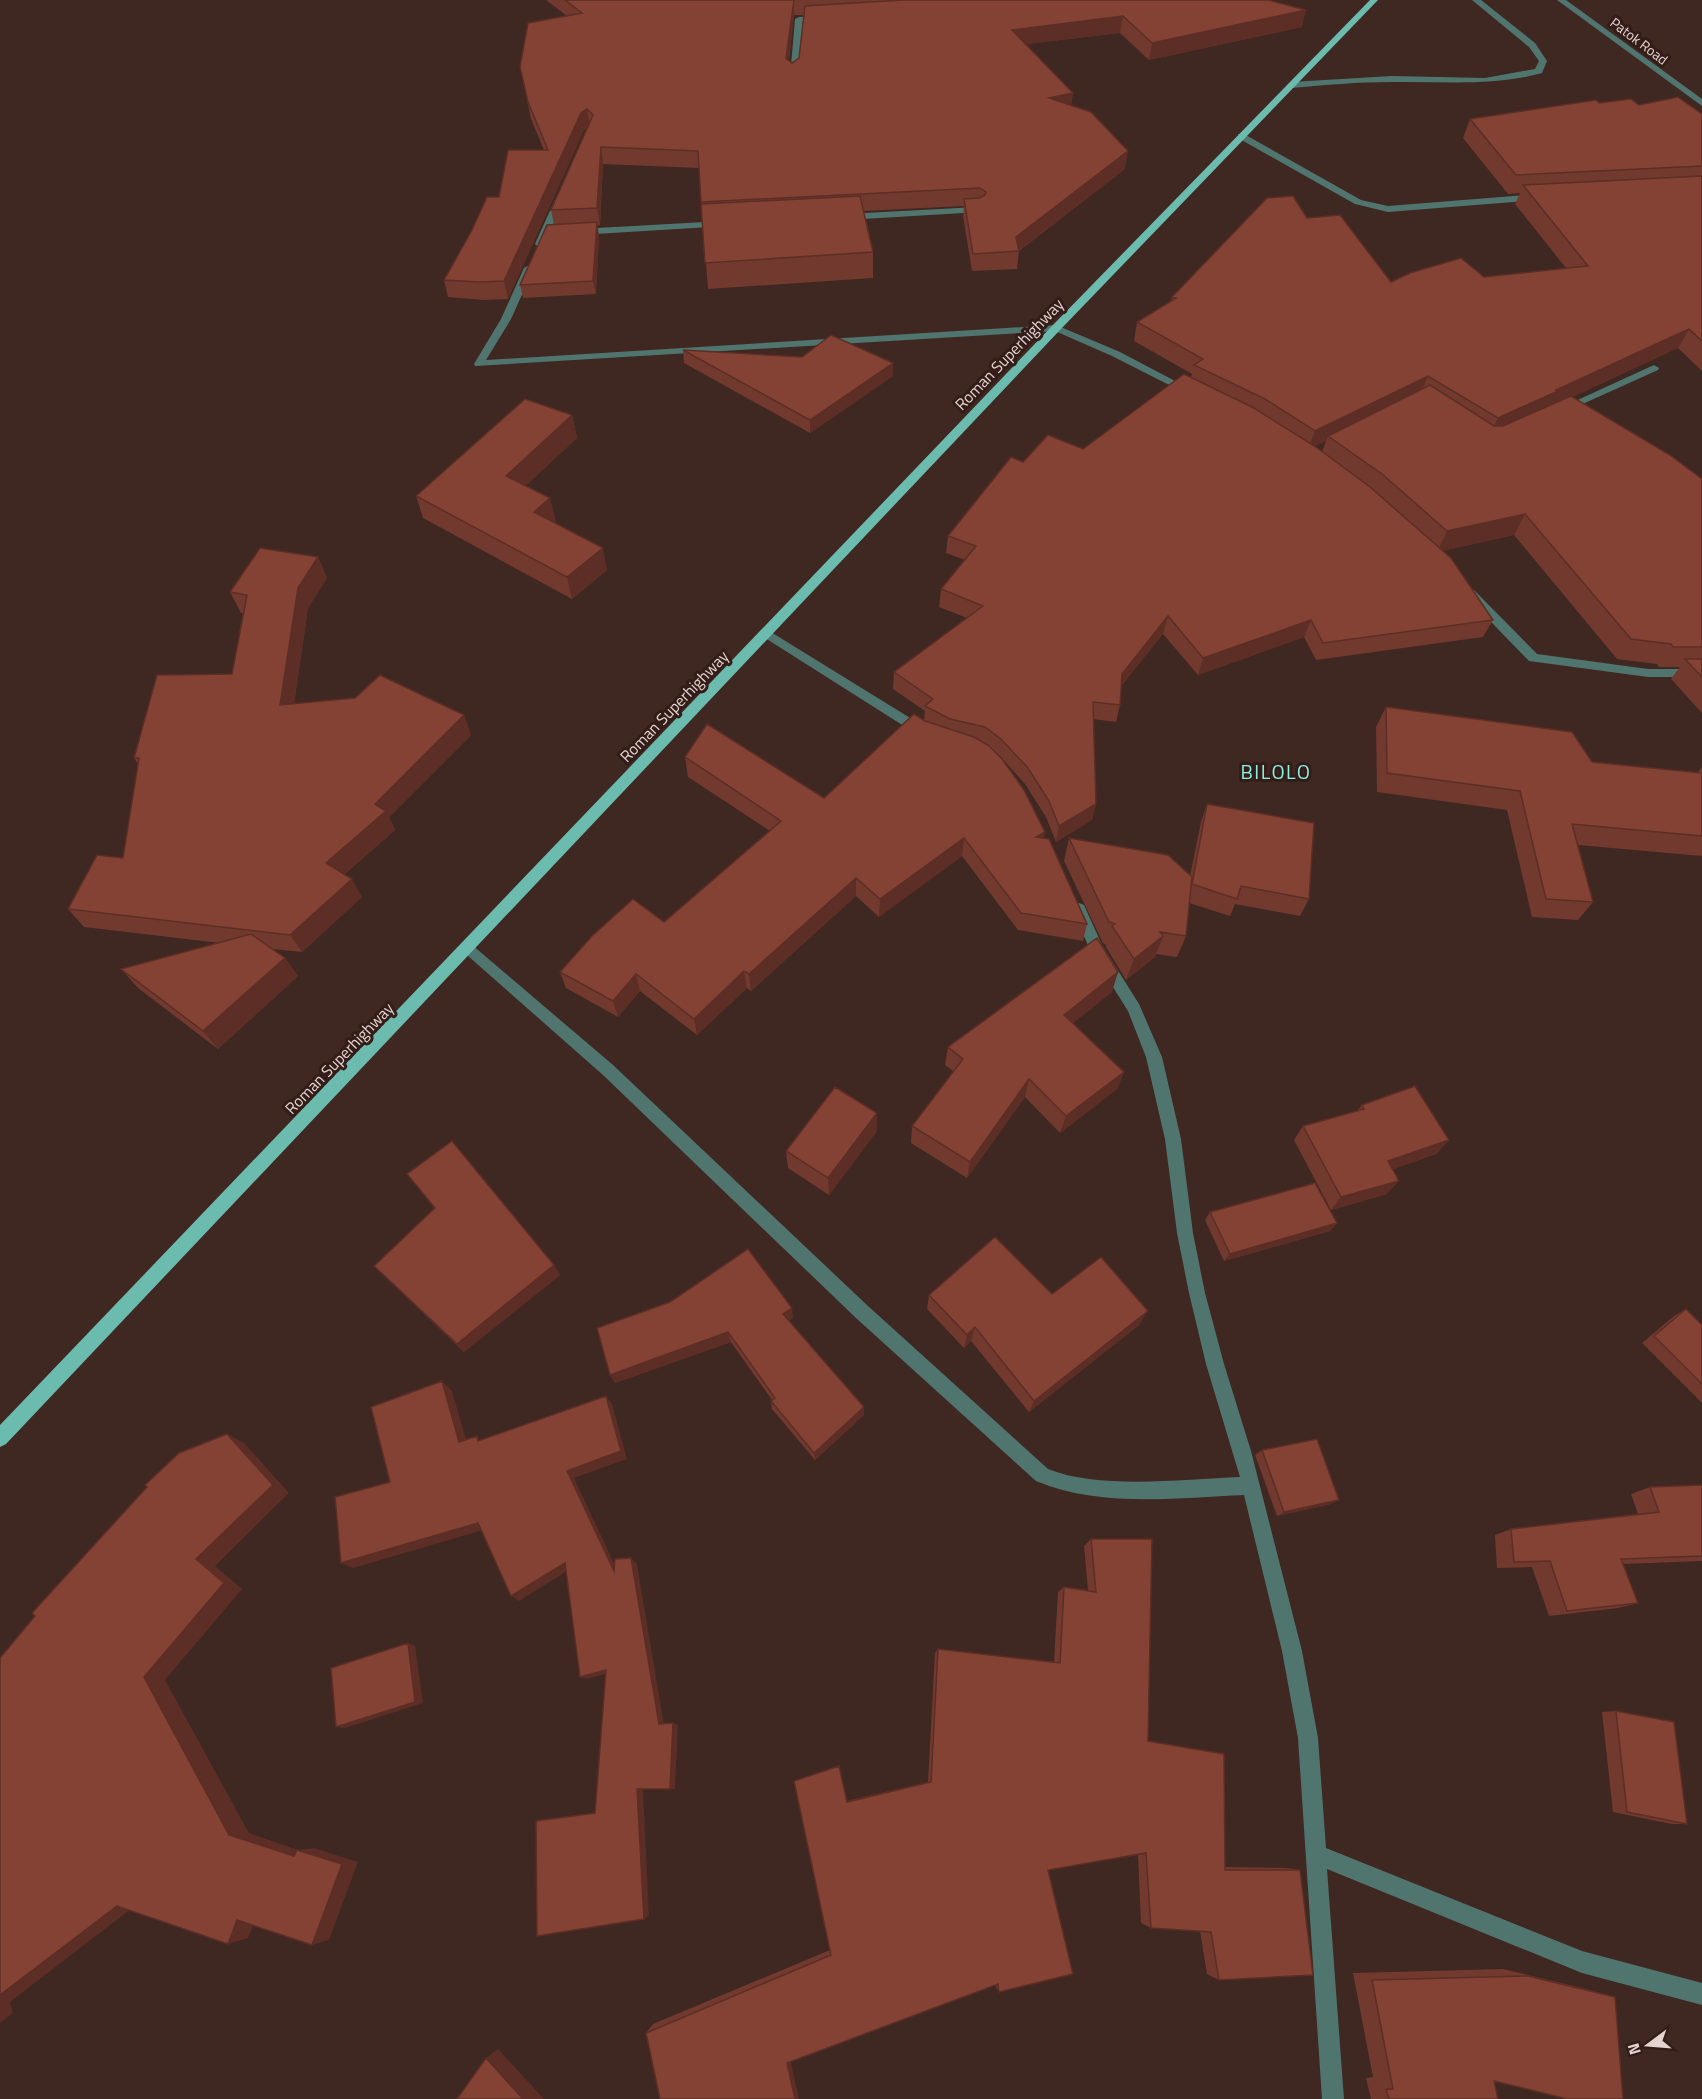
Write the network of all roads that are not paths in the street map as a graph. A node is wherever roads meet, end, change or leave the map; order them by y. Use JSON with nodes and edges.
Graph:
{"nodes":[{"id":1,"x":1374,"y":0,"type":"edge"},
{"id":2,"x":1476,"y":0,"type":"edge"},
{"id":3,"x":1561,"y":0,"type":"edge"},
{"id":4,"x":835,"y":17,"type":"edge"},
{"id":5,"x":793,"y":75,"type":"edge"},
{"id":6,"x":1291,"y":85,"type":"junction"},
{"id":7,"x":1702,"y":103,"type":"edge"},
{"id":8,"x":1241,"y":136,"type":"junction"},
{"id":9,"x":567,"y":182,"type":"edge"},
{"id":10,"x":1542,"y":196,"type":"edge"},
{"id":11,"x":977,"y":210,"type":"edge"},
{"id":12,"x":837,"y":218,"type":"edge"},
{"id":13,"x":731,"y":223,"type":"edge"},
{"id":14,"x":567,"y":232,"type":"edge"},
{"id":15,"x":544,"y":233,"type":"junction"},
{"id":16,"x":556,"y":233,"type":"edge"},
{"id":17,"x":1056,"y":328,"type":"junction"},
{"id":18,"x":1654,"y":369,"type":"dead end"},
{"id":19,"x":1204,"y":398,"type":"edge"},
{"id":20,"x":1550,"y":415,"type":"edge"},
{"id":21,"x":1465,"y":587,"type":"edge"},
{"id":22,"x":766,"y":633,"type":"junction"},
{"id":23,"x":1702,"y":673,"type":"edge"},
{"id":24,"x":937,"y":739,"type":"edge"},
{"id":25,"x":1073,"y":896,"type":"edge"},
{"id":26,"x":466,"y":948,"type":"junction"},
{"id":27,"x":0,"y":1438,"type":"edge"},
{"id":28,"x":1250,"y":1486,"type":"junction"},
{"id":29,"x":1317,"y":1855,"type":"junction"},
{"id":30,"x":1702,"y":1994,"type":"edge"},
{"id":31,"x":1333,"y":2099,"type":"edge"}],
"edges":[{"from":1,"to":6,"type":"main road","name":"Roman Superhighway"},
{"from":2,"to":6,"type":"street"},
{"from":3,"to":7,"type":"street","name":"Patok Road"},
{"from":4,"to":5,"type":"street"},
{"from":6,"to":8,"type":"main road","name":"Roman Superhighway"},
{"from":8,"to":10,"type":"street"},
{"from":8,"to":17,"type":"main road","name":"Roman Superhighway"},
{"from":9,"to":15,"type":"street"},
{"from":11,"to":12,"type":"street"},
{"from":13,"to":14,"type":"street"},
{"from":15,"to":16,"type":"street"},
{"from":15,"to":17,"type":"street"},
{"from":17,"to":19,"type":"street"},
{"from":17,"to":22,"type":"main road","name":"Roman Superhighway"},
{"from":18,"to":20,"type":"street"},
{"from":21,"to":23,"type":"street"},
{"from":22,"to":24,"type":"street"},
{"from":22,"to":26,"type":"main road","name":"Roman Superhighway"},
{"from":25,"to":28,"type":"street"},
{"from":26,"to":27,"type":"main road","name":"Roman Superhighway"},
{"from":26,"to":28,"type":"street"},
{"from":28,"to":29,"type":"street"},
{"from":29,"to":30,"type":"street"},
{"from":29,"to":31,"type":"street"}]}
